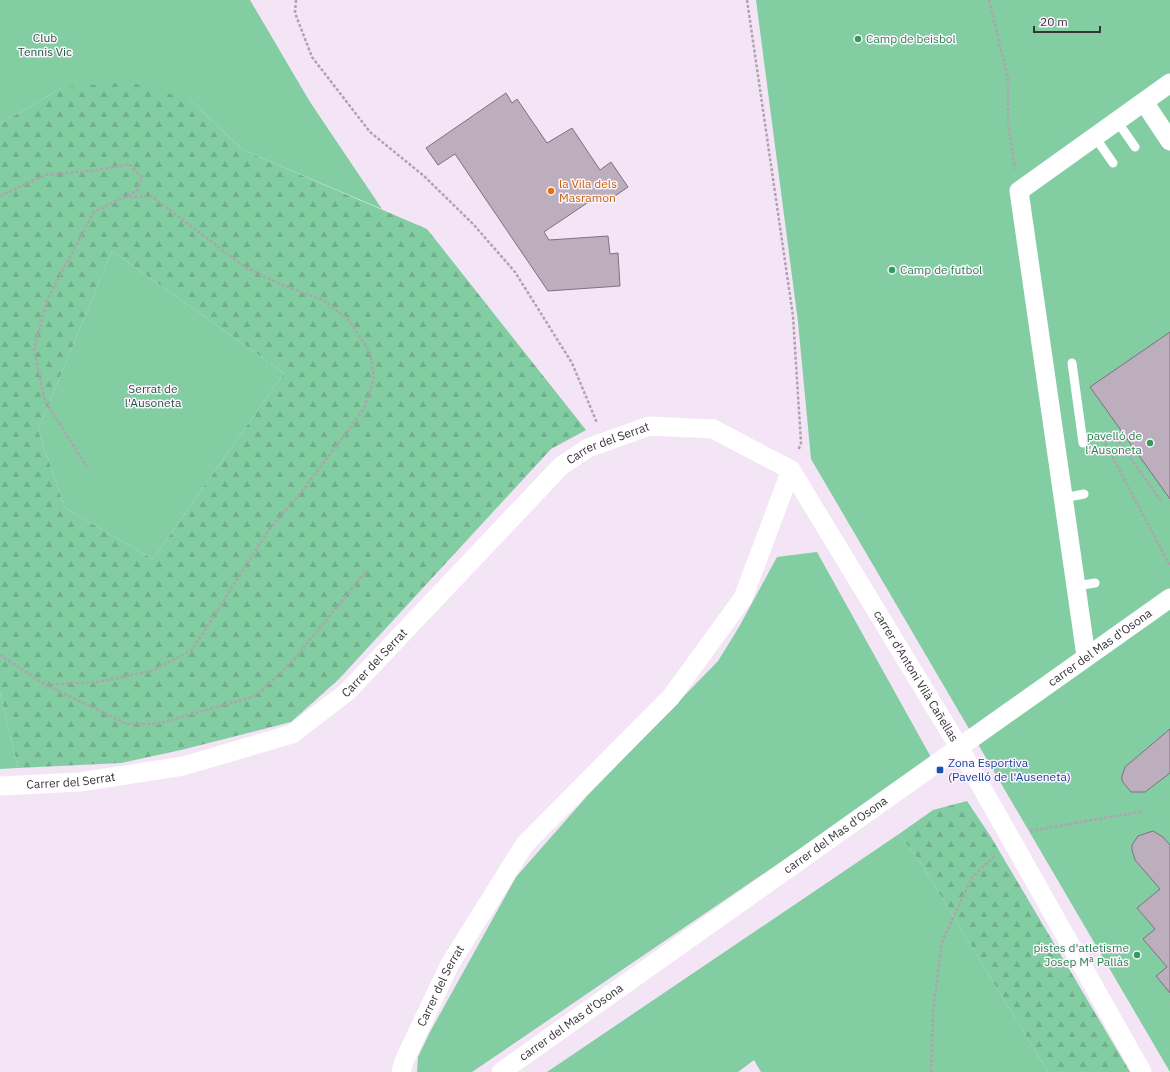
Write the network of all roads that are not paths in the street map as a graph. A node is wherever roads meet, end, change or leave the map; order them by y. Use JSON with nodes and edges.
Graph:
{"nodes":[{"id":1,"x":1170,"y":83,"type":"edge"},
{"id":2,"x":1144,"y":102,"type":"junction"},
{"id":3,"x":1117,"y":121,"type":"junction"},
{"id":4,"x":1095,"y":137,"type":"junction"},
{"id":5,"x":1170,"y":141,"type":"edge"},
{"id":6,"x":1135,"y":147,"type":"dead end"},
{"id":7,"x":1113,"y":163,"type":"dead end"},
{"id":8,"x":1072,"y":363,"type":"dead end"},
{"id":9,"x":1083,"y":443,"type":"dead end"},
{"id":10,"x":791,"y":470,"type":"junction"},
{"id":11,"x":1084,"y":494,"type":"dead end"},
{"id":12,"x":1063,"y":498,"type":"junction"},
{"id":13,"x":1095,"y":583,"type":"dead end"},
{"id":14,"x":1076,"y":586,"type":"junction"},
{"id":15,"x":1170,"y":598,"type":"edge"},
{"id":16,"x":1086,"y":656,"type":"junction"},
{"id":17,"x":959,"y":747,"type":"junction"},
{"id":18,"x":0,"y":786,"type":"edge"},
{"id":19,"x":401,"y":1072,"type":"edge"},
{"id":20,"x":501,"y":1072,"type":"edge"},
{"id":21,"x":1142,"y":1072,"type":"edge"}],
"edges":[{"from":1,"to":2,"type":"street"},
{"from":2,"to":3,"type":"street"},
{"from":2,"to":5,"type":"street"},
{"from":3,"to":4,"type":"street"},
{"from":3,"to":6,"type":"lane"},
{"from":4,"to":7,"type":"lane"},
{"from":4,"to":12,"type":"street"},
{"from":8,"to":9,"type":"lane"},
{"from":10,"to":17,"type":"street","name":"carrer d'Antoni Vilà Cañellas"},
{"from":10,"to":18,"type":"street","name":"Carrer del Serrat"},
{"from":10,"to":19,"type":"street","name":"Carrer del Serrat"},
{"from":11,"to":12,"type":"lane"},
{"from":12,"to":14,"type":"street"},
{"from":13,"to":14,"type":"lane"},
{"from":14,"to":16,"type":"street"},
{"from":15,"to":16,"type":"street","name":"carrer del Mas d'Osona"},
{"from":16,"to":17,"type":"street","name":"carrer del Mas d'Osona"},
{"from":17,"to":20,"type":"street","name":"carrer del Mas d'Osona"},
{"from":17,"to":21,"type":"street","name":"carrer d'Antoni Vilà Cañellas"}]}
